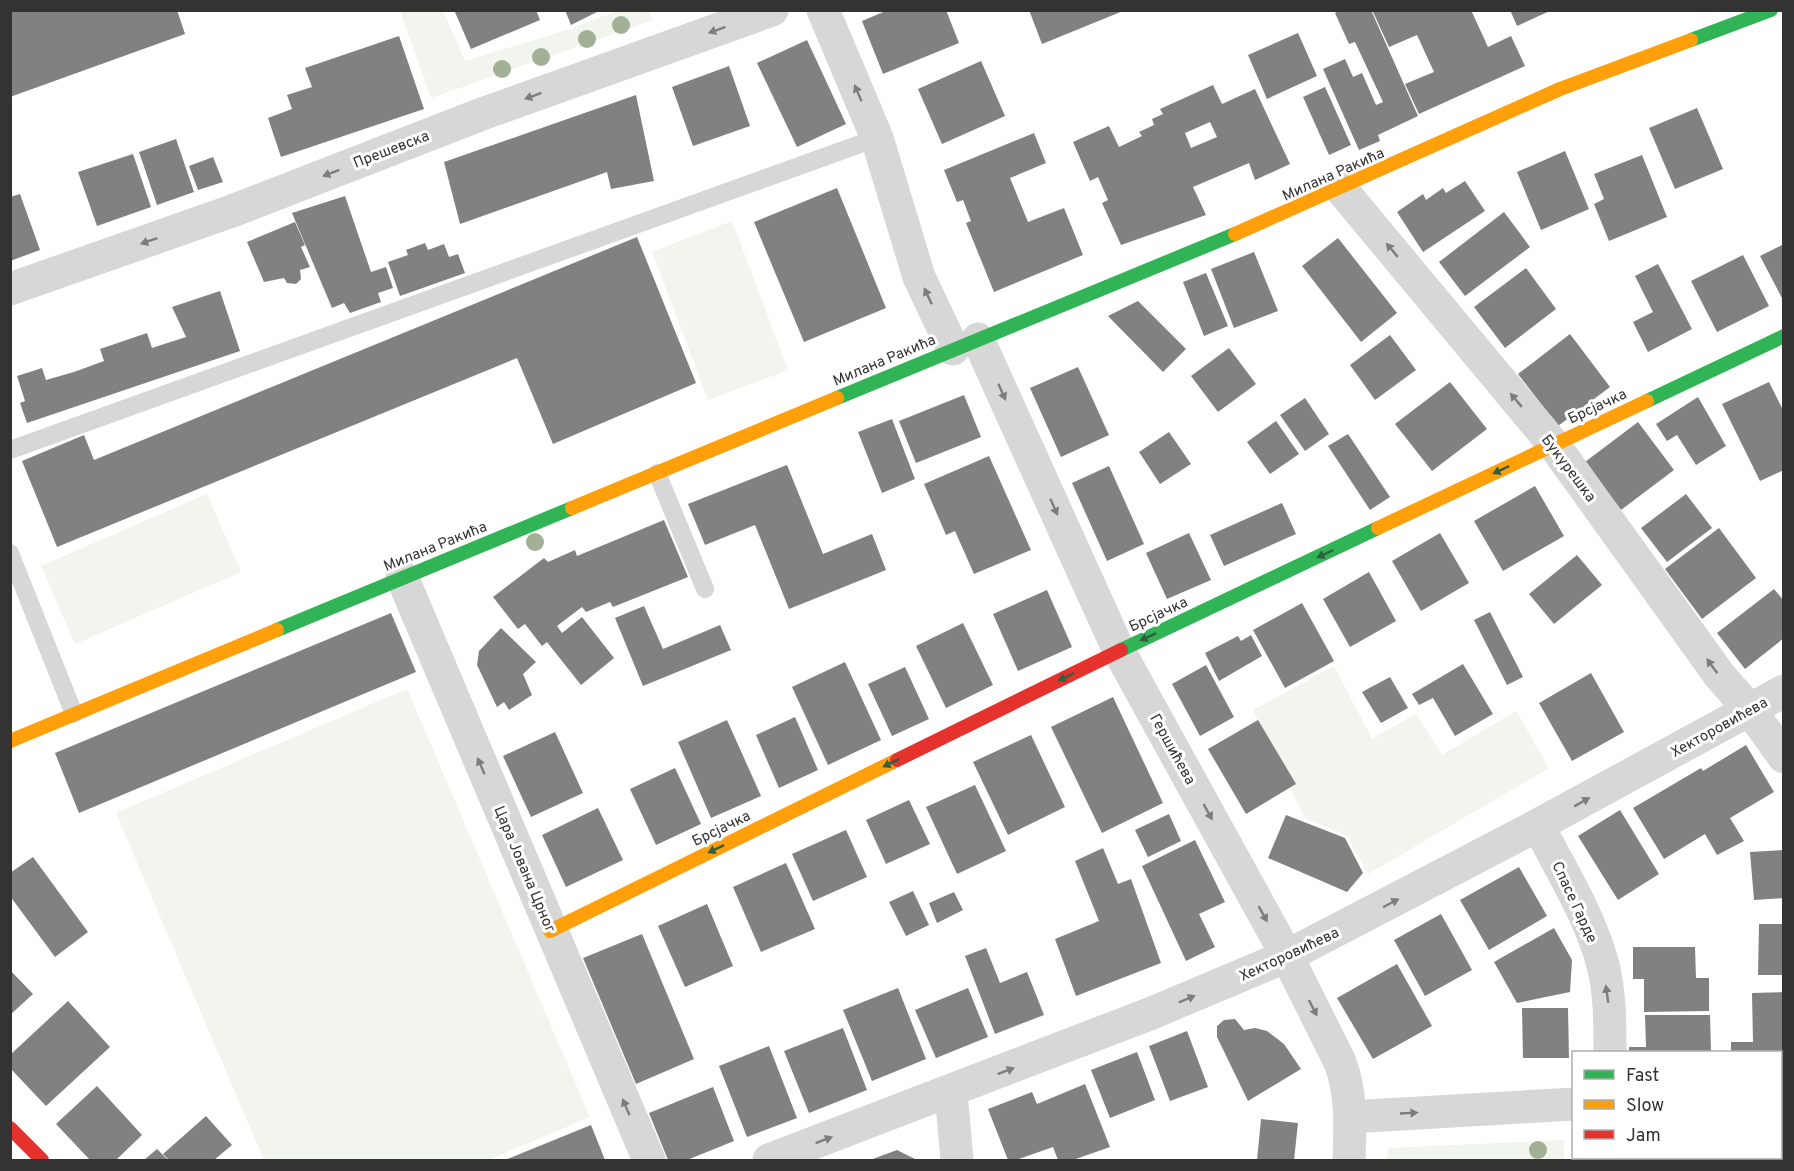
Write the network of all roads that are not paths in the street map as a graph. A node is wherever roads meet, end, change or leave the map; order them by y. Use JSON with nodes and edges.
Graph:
{"nodes":[{"id":1,"x":772,"y":10,"type":"edge"},
{"id":2,"x":823,"y":10,"type":"edge"},
{"id":3,"x":1771,"y":10,"type":"edge"},
{"id":4,"x":877,"y":138,"type":"junction"},
{"id":5,"x":1341,"y":189,"type":"junction"},
{"id":6,"x":10,"y":289,"type":"edge"},
{"id":7,"x":1784,"y":336,"type":"edge"},
{"id":8,"x":965,"y":344,"type":"junction"},
{"id":9,"x":1554,"y":445,"type":"junction"},
{"id":10,"x":10,"y":450,"type":"edge"},
{"id":11,"x":657,"y":472,"type":"junction"},
{"id":12,"x":10,"y":553,"type":"edge"},
{"id":13,"x":402,"y":577,"type":"junction"},
{"id":14,"x":705,"y":589,"type":"dead end"},
{"id":15,"x":1119,"y":651,"type":"junction"},
{"id":16,"x":1784,"y":691,"type":"edge"},
{"id":17,"x":1750,"y":710,"type":"junction"},
{"id":18,"x":74,"y":714,"type":"junction"},
{"id":19,"x":10,"y":741,"type":"edge"},
{"id":20,"x":1784,"y":757,"type":"edge"},
{"id":21,"x":1538,"y":825,"type":"junction"},
{"id":22,"x":550,"y":931,"type":"junction"},
{"id":23,"x":1287,"y":956,"type":"junction"},
{"id":24,"x":1610,"y":1051,"type":"edge"},
{"id":25,"x":951,"y":1092,"type":"junction"},
{"id":26,"x":1572,"y":1104,"type":"edge"},
{"id":27,"x":1350,"y":1117,"type":"junction"},
{"id":28,"x":10,"y":1128,"type":"edge"},
{"id":29,"x":42,"y":1161,"type":"edge"},
{"id":30,"x":649,"y":1161,"type":"edge"},
{"id":31,"x":769,"y":1161,"type":"edge"},
{"id":32,"x":957,"y":1161,"type":"edge"},
{"id":33,"x":1348,"y":1161,"type":"edge"}],
"edges":[{"from":1,"to":6,"type":"street","name":"Прешевска","one_way":true},
{"from":4,"to":2,"type":"street","name":"Гершићева","one_way":true},
{"from":3,"to":5,"type":"street","name":"Милана Ракића"},
{"from":8,"to":4,"type":"street","name":"Гершићева","one_way":true},
{"from":4,"to":10,"type":"lane"},
{"from":5,"to":8,"type":"street","name":"Милана Ракића"},
{"from":9,"to":5,"type":"street","name":"Букурешка","one_way":true},
{"from":7,"to":9,"type":"street","name":"Брсјачка"},
{"from":8,"to":11,"type":"street","name":"Милана Ракића"},
{"from":8,"to":15,"type":"street","name":"Гершићева","one_way":true},
{"from":9,"to":15,"type":"street","name":"Брсјачка","one_way":true},
{"from":17,"to":9,"type":"street","name":"Букурешка","one_way":true},
{"from":11,"to":13,"type":"street","name":"Милана Ракића"},
{"from":11,"to":14,"type":"lane"},
{"from":12,"to":18,"type":"lane"},
{"from":13,"to":18,"type":"street","name":"Милана Ракића"},
{"from":22,"to":13,"type":"street","name":"Цара Јована Црног","one_way":true},
{"from":15,"to":22,"type":"street","name":"Брсјачка","one_way":true},
{"from":15,"to":23,"type":"street","name":"Гершићева","one_way":true},
{"from":16,"to":17,"type":"street","name":"Хекторовићева"},
{"from":17,"to":20,"type":"street","name":"Букурешка"},
{"from":21,"to":17,"type":"street","name":"Хекторовићева","one_way":true},
{"from":18,"to":19,"type":"street","name":"Милана Ракића"},
{"from":23,"to":21,"type":"street","name":"Хекторовићева","one_way":true},
{"from":24,"to":21,"type":"street","name":"Спасе Гарде","one_way":true},
{"from":30,"to":22,"type":"street","name":"Цара Јована Црног","one_way":true},
{"from":25,"to":23,"type":"street","name":"Хекторовићева","one_way":true},
{"from":23,"to":27,"type":"street","name":"Гершићева","one_way":true},
{"from":31,"to":25,"type":"street","name":"Хекторовићева","one_way":true},
{"from":25,"to":32,"type":"street"},
{"from":27,"to":26,"type":"street","one_way":true},
{"from":27,"to":33,"type":"street","name":"Гершићева"},
{"from":28,"to":29,"type":"street"}]}
